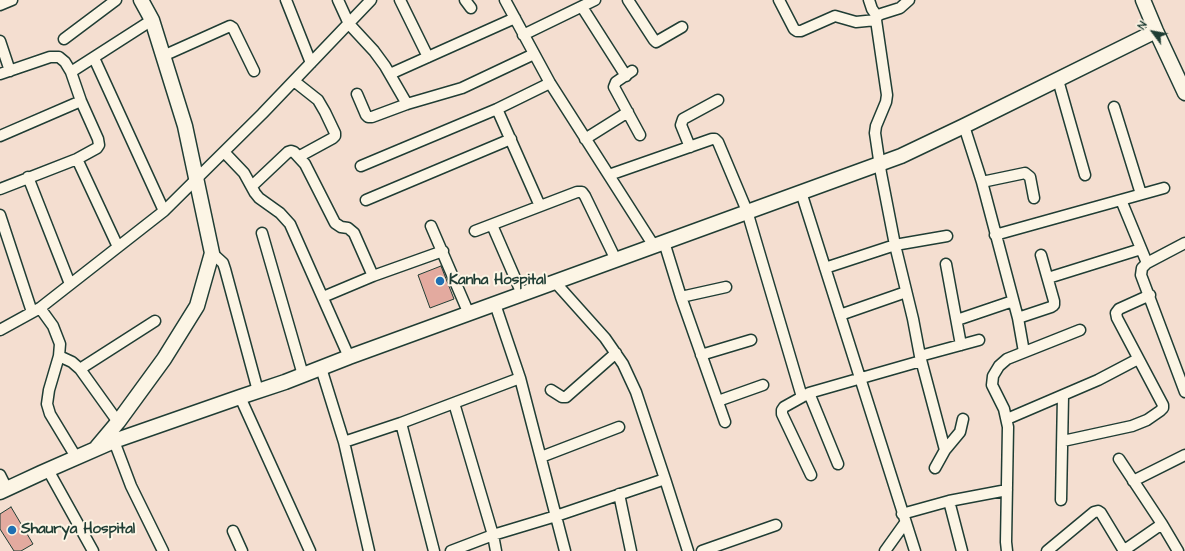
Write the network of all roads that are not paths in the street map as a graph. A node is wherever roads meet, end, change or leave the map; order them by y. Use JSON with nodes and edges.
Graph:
{"nodes":[{"id":1,"x":12,"y":0,"type":"edge"},
{"id":2,"x":116,"y":0,"type":"edge"},
{"id":3,"x":286,"y":0,"type":"edge"},
{"id":4,"x":338,"y":0,"type":"edge"},
{"id":5,"x":371,"y":0,"type":"edge"},
{"id":6,"x":400,"y":0,"type":"edge"},
{"id":7,"x":505,"y":0,"type":"edge"},
{"id":8,"x":595,"y":0,"type":"edge"},
{"id":9,"x":628,"y":0,"type":"edge"},
{"id":10,"x":779,"y":0,"type":"edge"},
{"id":11,"x":869,"y":0,"type":"edge"},
{"id":12,"x":909,"y":0,"type":"edge"},
{"id":13,"x":1143,"y":0,"type":"edge"},
{"id":14,"x":146,"y":2,"type":"edge"},
{"id":15,"x":0,"y":5,"type":"edge"},
{"id":16,"x":582,"y":7,"type":"junction"},
{"id":17,"x":515,"y":18,"type":"junction"},
{"id":18,"x":876,"y":18,"type":"junction"},
{"id":19,"x":152,"y":20,"type":"junction"},
{"id":20,"x":348,"y":24,"type":"junction"},
{"id":21,"x":682,"y":27,"type":"dead end"},
{"id":22,"x":1156,"y":31,"type":"junction"},
{"id":23,"x":523,"y":35,"type":"junction"},
{"id":24,"x":64,"y":39,"type":"dead end"},
{"id":25,"x":0,"y":41,"type":"edge"},
{"id":26,"x":534,"y":54,"type":"junction"},
{"id":27,"x":163,"y":56,"type":"junction"},
{"id":28,"x":428,"y":57,"type":"junction"},
{"id":29,"x":94,"y":58,"type":"junction"},
{"id":30,"x":311,"y":63,"type":"junction"},
{"id":31,"x":10,"y":71,"type":"junction"},
{"id":32,"x":254,"y":71,"type":"dead end"},
{"id":33,"x":71,"y":72,"type":"junction"},
{"id":34,"x":0,"y":74,"type":"edge"},
{"id":35,"x":390,"y":74,"type":"junction"},
{"id":36,"x":1058,"y":80,"type":"junction"},
{"id":37,"x":294,"y":81,"type":"junction"},
{"id":38,"x":550,"y":83,"type":"junction"},
{"id":39,"x":1184,"y":87,"type":"edge"},
{"id":40,"x":357,"y":94,"type":"dead end"},
{"id":41,"x":718,"y":100,"type":"dead end"},
{"id":42,"x":82,"y":101,"type":"junction"},
{"id":43,"x":406,"y":104,"type":"junction"},
{"id":44,"x":1114,"y":106,"type":"dead end"},
{"id":45,"x":497,"y":109,"type":"junction"},
{"id":46,"x":628,"y":112,"type":"junction"},
{"id":47,"x":964,"y":126,"type":"junction"},
{"id":48,"x":640,"y":135,"type":"dead end"},
{"id":49,"x":0,"y":136,"type":"edge"},
{"id":50,"x":511,"y":139,"type":"junction"},
{"id":51,"x":584,"y":139,"type":"junction"},
{"id":52,"x":690,"y":147,"type":"junction"},
{"id":53,"x":224,"y":152,"type":"junction"},
{"id":54,"x":300,"y":156,"type":"junction"},
{"id":55,"x":76,"y":159,"type":"junction"},
{"id":56,"x":880,"y":164,"type":"junction"},
{"id":57,"x":361,"y":166,"type":"dead end"},
{"id":58,"x":609,"y":175,"type":"junction"},
{"id":59,"x":1085,"y":175,"type":"dead end"},
{"id":60,"x":28,"y":177,"type":"junction"},
{"id":61,"x":197,"y":179,"type":"junction"},
{"id":62,"x":982,"y":182,"type":"junction"},
{"id":63,"x":252,"y":186,"type":"junction"},
{"id":64,"x":1164,"y":188,"type":"dead end"},
{"id":65,"x":0,"y":189,"type":"edge"},
{"id":66,"x":801,"y":192,"type":"junction"},
{"id":67,"x":1141,"y":194,"type":"junction"},
{"id":68,"x":1034,"y":198,"type":"dead end"},
{"id":69,"x":366,"y":200,"type":"dead end"},
{"id":70,"x":1121,"y":200,"type":"junction"},
{"id":71,"x":540,"y":206,"type":"junction"},
{"id":72,"x":747,"y":211,"type":"junction"},
{"id":73,"x":164,"y":212,"type":"junction"},
{"id":74,"x":0,"y":215,"type":"edge"},
{"id":75,"x":492,"y":225,"type":"junction"},
{"id":76,"x":431,"y":226,"type":"dead end"},
{"id":77,"x":474,"y":231,"type":"dead end"},
{"id":78,"x":262,"y":234,"type":"dead end"},
{"id":79,"x":996,"y":235,"type":"junction"},
{"id":80,"x":947,"y":236,"type":"dead end"},
{"id":81,"x":1185,"y":243,"type":"edge"},
{"id":82,"x":659,"y":244,"type":"junction"},
{"id":83,"x":896,"y":245,"type":"junction"},
{"id":84,"x":118,"y":247,"type":"junction"},
{"id":85,"x":1141,"y":250,"type":"junction"},
{"id":86,"x":443,"y":251,"type":"junction"},
{"id":87,"x":212,"y":252,"type":"junction"},
{"id":88,"x":1041,"y":255,"type":"dead end"},
{"id":89,"x":616,"y":260,"type":"junction"},
{"id":90,"x":1147,"y":263,"type":"junction"},
{"id":91,"x":946,"y":264,"type":"dead end"},
{"id":92,"x":825,"y":268,"type":"junction"},
{"id":93,"x":373,"y":276,"type":"junction"},
{"id":94,"x":1048,"y":278,"type":"junction"},
{"id":95,"x":554,"y":281,"type":"junction"},
{"id":96,"x":70,"y":284,"type":"junction"},
{"id":97,"x":726,"y":287,"type":"dead end"},
{"id":98,"x":906,"y":292,"type":"junction"},
{"id":99,"x":522,"y":294,"type":"junction"},
{"id":100,"x":1150,"y":295,"type":"junction"},
{"id":101,"x":323,"y":297,"type":"junction"},
{"id":102,"x":681,"y":297,"type":"junction"},
{"id":103,"x":1013,"y":301,"type":"junction"},
{"id":104,"x":495,"y":304,"type":"junction"},
{"id":105,"x":36,"y":310,"type":"junction"},
{"id":106,"x":468,"y":314,"type":"junction"},
{"id":107,"x":840,"y":315,"type":"junction"},
{"id":108,"x":1018,"y":318,"type":"junction"},
{"id":109,"x":957,"y":320,"type":"junction"},
{"id":110,"x":155,"y":321,"type":"dead end"},
{"id":111,"x":0,"y":330,"type":"edge"},
{"id":112,"x":1080,"y":330,"type":"dead end"},
{"id":113,"x":751,"y":340,"type":"dead end"},
{"id":114,"x":979,"y":340,"type":"dead end"},
{"id":115,"x":961,"y":345,"type":"junction"},
{"id":116,"x":1024,"y":352,"type":"junction"},
{"id":117,"x":616,"y":353,"type":"junction"},
{"id":118,"x":702,"y":355,"type":"junction"},
{"id":119,"x":59,"y":356,"type":"junction"},
{"id":120,"x":349,"y":357,"type":"junction"},
{"id":121,"x":921,"y":358,"type":"junction"},
{"id":122,"x":1138,"y":359,"type":"junction"},
{"id":123,"x":321,"y":368,"type":"junction"},
{"id":124,"x":80,"y":369,"type":"junction"},
{"id":125,"x":303,"y":374,"type":"junction"},
{"id":126,"x":520,"y":378,"type":"junction"},
{"id":127,"x":860,"y":379,"type":"junction"},
{"id":128,"x":763,"y":385,"type":"dead end"},
{"id":129,"x":551,"y":390,"type":"dead end"},
{"id":130,"x":258,"y":391,"type":"junction"},
{"id":131,"x":1185,"y":392,"type":"edge"},
{"id":132,"x":806,"y":395,"type":"junction"},
{"id":133,"x":240,"y":396,"type":"junction"},
{"id":134,"x":1063,"y":396,"type":"junction"},
{"id":135,"x":718,"y":401,"type":"junction"},
{"id":136,"x":454,"y":403,"type":"junction"},
{"id":137,"x":963,"y":419,"type":"dead end"},
{"id":138,"x":1007,"y":419,"type":"junction"},
{"id":139,"x":118,"y":422,"type":"junction"},
{"id":140,"x":725,"y":422,"type":"dead end"},
{"id":141,"x":401,"y":423,"type":"junction"},
{"id":142,"x":619,"y":427,"type":"dead end"},
{"id":143,"x":114,"y":441,"type":"junction"},
{"id":144,"x":1063,"y":441,"type":"junction"},
{"id":145,"x":344,"y":442,"type":"junction"},
{"id":146,"x":94,"y":449,"type":"junction"},
{"id":147,"x":945,"y":450,"type":"junction"},
{"id":148,"x":1185,"y":455,"type":"edge"},
{"id":149,"x":76,"y":457,"type":"junction"},
{"id":150,"x":541,"y":457,"type":"junction"},
{"id":151,"x":1119,"y":458,"type":"dead end"},
{"id":152,"x":838,"y":464,"type":"dead end"},
{"id":153,"x":935,"y":468,"type":"dead end"},
{"id":154,"x":48,"y":470,"type":"junction"},
{"id":155,"x":0,"y":475,"type":"edge"},
{"id":156,"x":811,"y":475,"type":"dead end"},
{"id":157,"x":665,"y":479,"type":"junction"},
{"id":158,"x":1134,"y":481,"type":"junction"},
{"id":159,"x":4,"y":490,"type":"edge"},
{"id":160,"x":1007,"y":490,"type":"junction"},
{"id":161,"x":619,"y":494,"type":"junction"},
{"id":162,"x":1061,"y":500,"type":"dead end"},
{"id":163,"x":949,"y":501,"type":"junction"},
{"id":164,"x":556,"y":516,"type":"junction"},
{"id":165,"x":903,"y":518,"type":"junction"},
{"id":166,"x":1162,"y":524,"type":"junction"},
{"id":167,"x":776,"y":525,"type":"dead end"},
{"id":168,"x":233,"y":531,"type":"dead end"},
{"id":169,"x":493,"y":535,"type":"junction"},
{"id":170,"x":93,"y":551,"type":"edge"},
{"id":171,"x":163,"y":551,"type":"edge"},
{"id":172,"x":242,"y":551,"type":"edge"},
{"id":173,"x":310,"y":551,"type":"edge"},
{"id":174,"x":369,"y":551,"type":"edge"},
{"id":175,"x":434,"y":551,"type":"edge"},
{"id":176,"x":451,"y":551,"type":"edge"},
{"id":177,"x":496,"y":551,"type":"edge"},
{"id":178,"x":565,"y":551,"type":"edge"},
{"id":179,"x":631,"y":551,"type":"edge"},
{"id":180,"x":688,"y":551,"type":"edge"},
{"id":181,"x":702,"y":551,"type":"edge"},
{"id":182,"x":885,"y":551,"type":"edge"},
{"id":183,"x":915,"y":551,"type":"edge"},
{"id":184,"x":962,"y":551,"type":"edge"},
{"id":185,"x":1007,"y":551,"type":"edge"},
{"id":186,"x":1047,"y":551,"type":"edge"},
{"id":187,"x":1124,"y":551,"type":"edge"},
{"id":188,"x":1178,"y":551,"type":"edge"}],
"edges":[{"from":1,"to":15,"type":"street"},
{"from":2,"to":24,"type":"street"},
{"from":3,"to":30,"type":"street"},
{"from":4,"to":20,"type":"street"},
{"from":5,"to":20,"type":"street"},
{"from":6,"to":28,"type":"street"},
{"from":7,"to":17,"type":"street"},
{"from":8,"to":16,"type":"street"},
{"from":9,"to":21,"type":"street"},
{"from":10,"to":18,"type":"street"},
{"from":11,"to":18,"type":"street"},
{"from":12,"to":18,"type":"street"},
{"from":13,"to":22,"type":"main road"},
{"from":14,"to":19,"type":"main road"},
{"from":16,"to":23,"type":"street"},
{"from":16,"to":46,"type":"street"},
{"from":17,"to":23,"type":"street"},
{"from":17,"to":28,"type":"street"},
{"from":18,"to":56,"type":"street"},
{"from":19,"to":27,"type":"main road"},
{"from":19,"to":29,"type":"street"},
{"from":20,"to":30,"type":"street"},
{"from":20,"to":35,"type":"street"},
{"from":22,"to":36,"type":"main road"},
{"from":22,"to":39,"type":"main road"},
{"from":23,"to":26,"type":"street"},
{"from":25,"to":31,"type":"street"},
{"from":26,"to":38,"type":"street"},
{"from":26,"to":43,"type":"street"},
{"from":27,"to":32,"type":"street"},
{"from":27,"to":61,"type":"main road"},
{"from":28,"to":35,"type":"street"},
{"from":29,"to":33,"type":"street"},
{"from":29,"to":73,"type":"street"},
{"from":30,"to":37,"type":"street"},
{"from":31,"to":33,"type":"street"},
{"from":31,"to":34,"type":"street"},
{"from":33,"to":42,"type":"street"},
{"from":35,"to":43,"type":"street"},
{"from":36,"to":47,"type":"main road"},
{"from":36,"to":59,"type":"street"},
{"from":37,"to":53,"type":"street"},
{"from":37,"to":54,"type":"street"},
{"from":38,"to":45,"type":"street"},
{"from":38,"to":51,"type":"street"},
{"from":40,"to":43,"type":"street"},
{"from":41,"to":52,"type":"street"},
{"from":42,"to":49,"type":"street"},
{"from":42,"to":55,"type":"street"},
{"from":44,"to":67,"type":"street"},
{"from":45,"to":50,"type":"street"},
{"from":45,"to":57,"type":"street"},
{"from":46,"to":48,"type":"street"},
{"from":46,"to":51,"type":"street"},
{"from":47,"to":56,"type":"main road"},
{"from":47,"to":62,"type":"street"},
{"from":50,"to":69,"type":"street"},
{"from":50,"to":71,"type":"street"},
{"from":51,"to":58,"type":"street"},
{"from":52,"to":58,"type":"street"},
{"from":52,"to":72,"type":"street"},
{"from":53,"to":61,"type":"street"},
{"from":53,"to":63,"type":"street"},
{"from":54,"to":63,"type":"street"},
{"from":54,"to":93,"type":"street"},
{"from":55,"to":60,"type":"street"},
{"from":55,"to":84,"type":"street"},
{"from":56,"to":66,"type":"main road"},
{"from":56,"to":83,"type":"street"},
{"from":58,"to":82,"type":"street"},
{"from":60,"to":65,"type":"street"},
{"from":60,"to":96,"type":"street"},
{"from":61,"to":73,"type":"street"},
{"from":61,"to":87,"type":"main road"},
{"from":62,"to":68,"type":"street"},
{"from":62,"to":79,"type":"street"},
{"from":63,"to":101,"type":"street"},
{"from":64,"to":67,"type":"street"},
{"from":66,"to":72,"type":"main road"},
{"from":66,"to":92,"type":"street"},
{"from":67,"to":70,"type":"street"},
{"from":70,"to":79,"type":"street"},
{"from":70,"to":85,"type":"street"},
{"from":71,"to":75,"type":"street"},
{"from":71,"to":89,"type":"street"},
{"from":72,"to":82,"type":"main road"},
{"from":72,"to":132,"type":"street"},
{"from":73,"to":84,"type":"street"},
{"from":74,"to":105,"type":"street"},
{"from":75,"to":77,"type":"street"},
{"from":75,"to":99,"type":"street"},
{"from":76,"to":86,"type":"street"},
{"from":78,"to":125,"type":"street"},
{"from":79,"to":103,"type":"street"},
{"from":80,"to":83,"type":"street"},
{"from":81,"to":90,"type":"street"},
{"from":82,"to":89,"type":"main road"},
{"from":82,"to":102,"type":"street"},
{"from":83,"to":92,"type":"street"},
{"from":83,"to":98,"type":"street"},
{"from":84,"to":96,"type":"street"},
{"from":85,"to":90,"type":"street"},
{"from":85,"to":94,"type":"street"},
{"from":86,"to":93,"type":"street"},
{"from":86,"to":106,"type":"street"},
{"from":87,"to":130,"type":"street"},
{"from":87,"to":139,"type":"main road"},
{"from":88,"to":94,"type":"street"},
{"from":89,"to":95,"type":"main road"},
{"from":90,"to":100,"type":"street"},
{"from":91,"to":109,"type":"street"},
{"from":92,"to":107,"type":"street"},
{"from":93,"to":101,"type":"street"},
{"from":94,"to":108,"type":"street"},
{"from":95,"to":99,"type":"main road"},
{"from":95,"to":117,"type":"street"},
{"from":96,"to":105,"type":"street"},
{"from":97,"to":102,"type":"street"},
{"from":98,"to":107,"type":"street"},
{"from":98,"to":121,"type":"street"},
{"from":99,"to":104,"type":"main road"},
{"from":100,"to":122,"type":"street"},
{"from":100,"to":131,"type":"street"},
{"from":101,"to":120,"type":"street"},
{"from":102,"to":118,"type":"street"},
{"from":103,"to":108,"type":"street"},
{"from":103,"to":109,"type":"street"},
{"from":104,"to":106,"type":"main road"},
{"from":104,"to":126,"type":"street"},
{"from":105,"to":111,"type":"street"},
{"from":105,"to":119,"type":"street"},
{"from":106,"to":120,"type":"main road"},
{"from":107,"to":127,"type":"street"},
{"from":108,"to":116,"type":"street"},
{"from":109,"to":115,"type":"street"},
{"from":110,"to":124,"type":"street"},
{"from":112,"to":116,"type":"street"},
{"from":113,"to":118,"type":"street"},
{"from":114,"to":115,"type":"street"},
{"from":115,"to":121,"type":"street"},
{"from":116,"to":138,"type":"street"},
{"from":117,"to":129,"type":"street"},
{"from":117,"to":157,"type":"street"},
{"from":118,"to":135,"type":"street"},
{"from":119,"to":124,"type":"street"},
{"from":119,"to":149,"type":"street"},
{"from":120,"to":123,"type":"main road"},
{"from":121,"to":127,"type":"street"},
{"from":121,"to":147,"type":"street"},
{"from":122,"to":134,"type":"street"},
{"from":122,"to":144,"type":"street"},
{"from":123,"to":125,"type":"main road"},
{"from":123,"to":145,"type":"street"},
{"from":124,"to":139,"type":"street"},
{"from":125,"to":130,"type":"main road"},
{"from":126,"to":136,"type":"street"},
{"from":126,"to":150,"type":"street"},
{"from":127,"to":132,"type":"street"},
{"from":127,"to":165,"type":"street"},
{"from":128,"to":135,"type":"street"},
{"from":130,"to":133,"type":"main road"},
{"from":132,"to":152,"type":"street"},
{"from":132,"to":156,"type":"street"},
{"from":133,"to":143,"type":"main road"},
{"from":133,"to":173,"type":"street"},
{"from":134,"to":138,"type":"street"},
{"from":134,"to":144,"type":"street"},
{"from":135,"to":140,"type":"street"},
{"from":136,"to":141,"type":"street"},
{"from":136,"to":169,"type":"street"},
{"from":137,"to":147,"type":"street"},
{"from":138,"to":160,"type":"street"},
{"from":139,"to":146,"type":"main road"},
{"from":141,"to":145,"type":"street"},
{"from":141,"to":175,"type":"street"},
{"from":142,"to":150,"type":"street"},
{"from":143,"to":146,"type":"main road"},
{"from":143,"to":171,"type":"street"},
{"from":144,"to":162,"type":"street"},
{"from":145,"to":174,"type":"street"},
{"from":146,"to":149,"type":"main road"},
{"from":147,"to":153,"type":"street"},
{"from":148,"to":158,"type":"street"},
{"from":149,"to":154,"type":"main road"},
{"from":150,"to":164,"type":"street"},
{"from":151,"to":158,"type":"street"},
{"from":154,"to":159,"type":"main road"},
{"from":154,"to":170,"type":"street"},
{"from":155,"to":159,"type":"street"},
{"from":157,"to":161,"type":"street"},
{"from":157,"to":180,"type":"street"},
{"from":158,"to":166,"type":"street"},
{"from":160,"to":163,"type":"street"},
{"from":160,"to":185,"type":"street"},
{"from":161,"to":164,"type":"street"},
{"from":161,"to":179,"type":"street"},
{"from":163,"to":165,"type":"street"},
{"from":163,"to":184,"type":"street"},
{"from":164,"to":169,"type":"street"},
{"from":164,"to":178,"type":"street"},
{"from":165,"to":182,"type":"street"},
{"from":165,"to":183,"type":"street"},
{"from":166,"to":187,"type":"street"},
{"from":166,"to":188,"type":"street"},
{"from":167,"to":181,"type":"street"},
{"from":168,"to":172,"type":"street"},
{"from":169,"to":176,"type":"street"},
{"from":169,"to":177,"type":"street"},
{"from":186,"to":187,"type":"street"}]}
